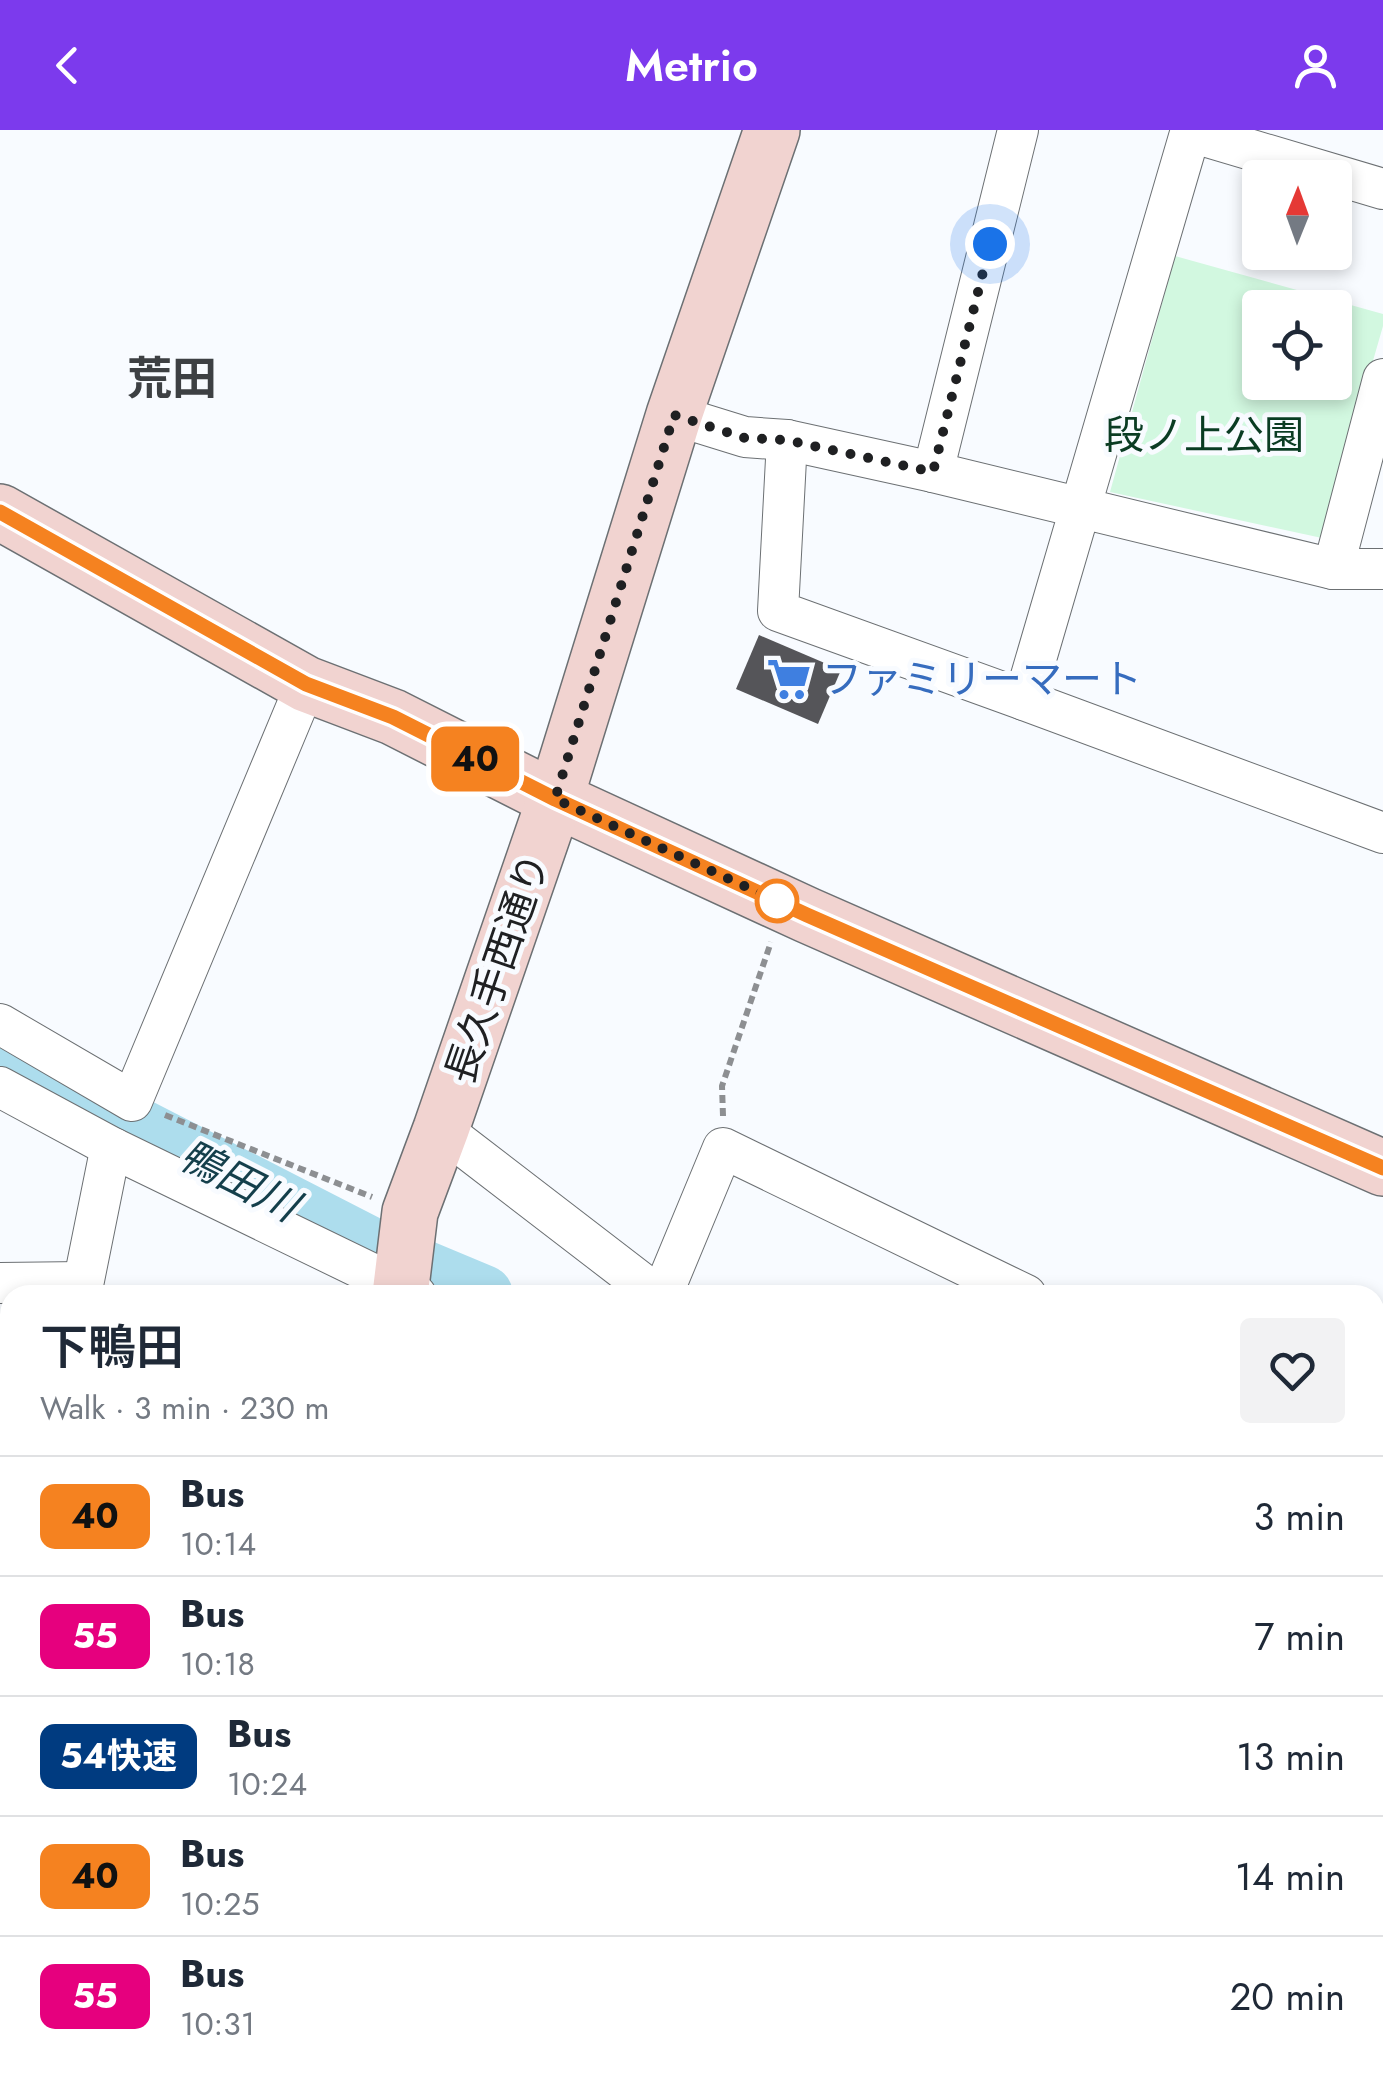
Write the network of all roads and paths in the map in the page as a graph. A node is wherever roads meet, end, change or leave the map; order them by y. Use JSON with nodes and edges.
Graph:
{"nodes":[{"id":1,"x":772,"y":130,"type":"edge"},
{"id":2,"x":1018,"y":130,"type":"edge"},
{"id":3,"x":1191,"y":131,"type":"edge"},
{"id":4,"x":1383,"y":189,"type":"edge"},
{"id":5,"x":1383,"y":379,"type":"edge"},
{"id":6,"x":674,"y":415,"type":"junction"},
{"id":7,"x":786,"y":440,"type":"junction"},
{"id":8,"x":933,"y":472,"type":"junction"},
{"id":9,"x":1080,"y":508,"type":"junction"},
{"id":10,"x":0,"y":512,"type":"edge"},
{"id":11,"x":1332,"y":569,"type":"junction"},
{"id":12,"x":1383,"y":570,"type":"edge"},
{"id":13,"x":306,"y":684,"type":"junction"},
{"id":14,"x":1024,"y":700,"type":"junction"},
{"id":15,"x":555,"y":799,"type":"junction"},
{"id":16,"x":1383,"y":833,"type":"edge"},
{"id":17,"x":807,"y":915,"type":"junction"},
{"id":18,"x":0,"y":1024,"type":"edge"},
{"id":19,"x":0,"y":1087,"type":"edge"},
{"id":20,"x":132,"y":1101,"type":"junction"},
{"id":21,"x":441,"y":1129,"type":"junction"},
{"id":22,"x":113,"y":1148,"type":"junction"},
{"id":23,"x":723,"y":1148,"type":"junction"},
{"id":24,"x":1383,"y":1168,"type":"edge"},
{"id":25,"x":410,"y":1212,"type":"junction"},
{"id":26,"x":0,"y":1283,"type":"edge"},
{"id":27,"x":33,"y":1285,"type":"edge"},
{"id":28,"x":83,"y":1285,"type":"edge"},
{"id":29,"x":392,"y":1285,"type":"edge"},
{"id":30,"x":406,"y":1285,"type":"edge"},
{"id":31,"x":647,"y":1285,"type":"edge"},
{"id":32,"x":664,"y":1285,"type":"edge"},
{"id":33,"x":1005,"y":1285,"type":"edge"}],
"edges":[{"from":1,"to":6,"type":"street","name":"長久手西通り"},
{"from":2,"to":8,"type":"street"},
{"from":3,"to":4,"type":"street"},
{"from":3,"to":9,"type":"street"},
{"from":5,"to":11,"type":"street"},
{"from":6,"to":7,"type":"street"},
{"from":6,"to":15,"type":"street","name":"長久手西通り"},
{"from":7,"to":8,"type":"street"},
{"from":7,"to":14,"type":"street"},
{"from":8,"to":9,"type":"street"},
{"from":9,"to":11,"type":"street"},
{"from":9,"to":14,"type":"street"},
{"from":10,"to":13,"type":"street"},
{"from":11,"to":12,"type":"street"},
{"from":13,"to":15,"type":"street"},
{"from":13,"to":20,"type":"street"},
{"from":14,"to":16,"type":"street"},
{"from":15,"to":17,"type":"street"},
{"from":15,"to":21,"type":"street","name":"長久手西通り"},
{"from":17,"to":23,"type":"path"},
{"from":17,"to":24,"type":"street"},
{"from":18,"to":20,"type":"street"},
{"from":19,"to":22,"type":"street"},
{"from":20,"to":25,"type":"path"},
{"from":21,"to":25,"type":"street","name":"長久手西通り"},
{"from":21,"to":31,"type":"street"},
{"from":22,"to":28,"type":"street"},
{"from":22,"to":29,"type":"street"},
{"from":23,"to":32,"type":"street"},
{"from":23,"to":33,"type":"street"},
{"from":25,"to":30,"type":"street","name":"長久手西通り"},
{"from":26,"to":27,"type":"street"}]}
